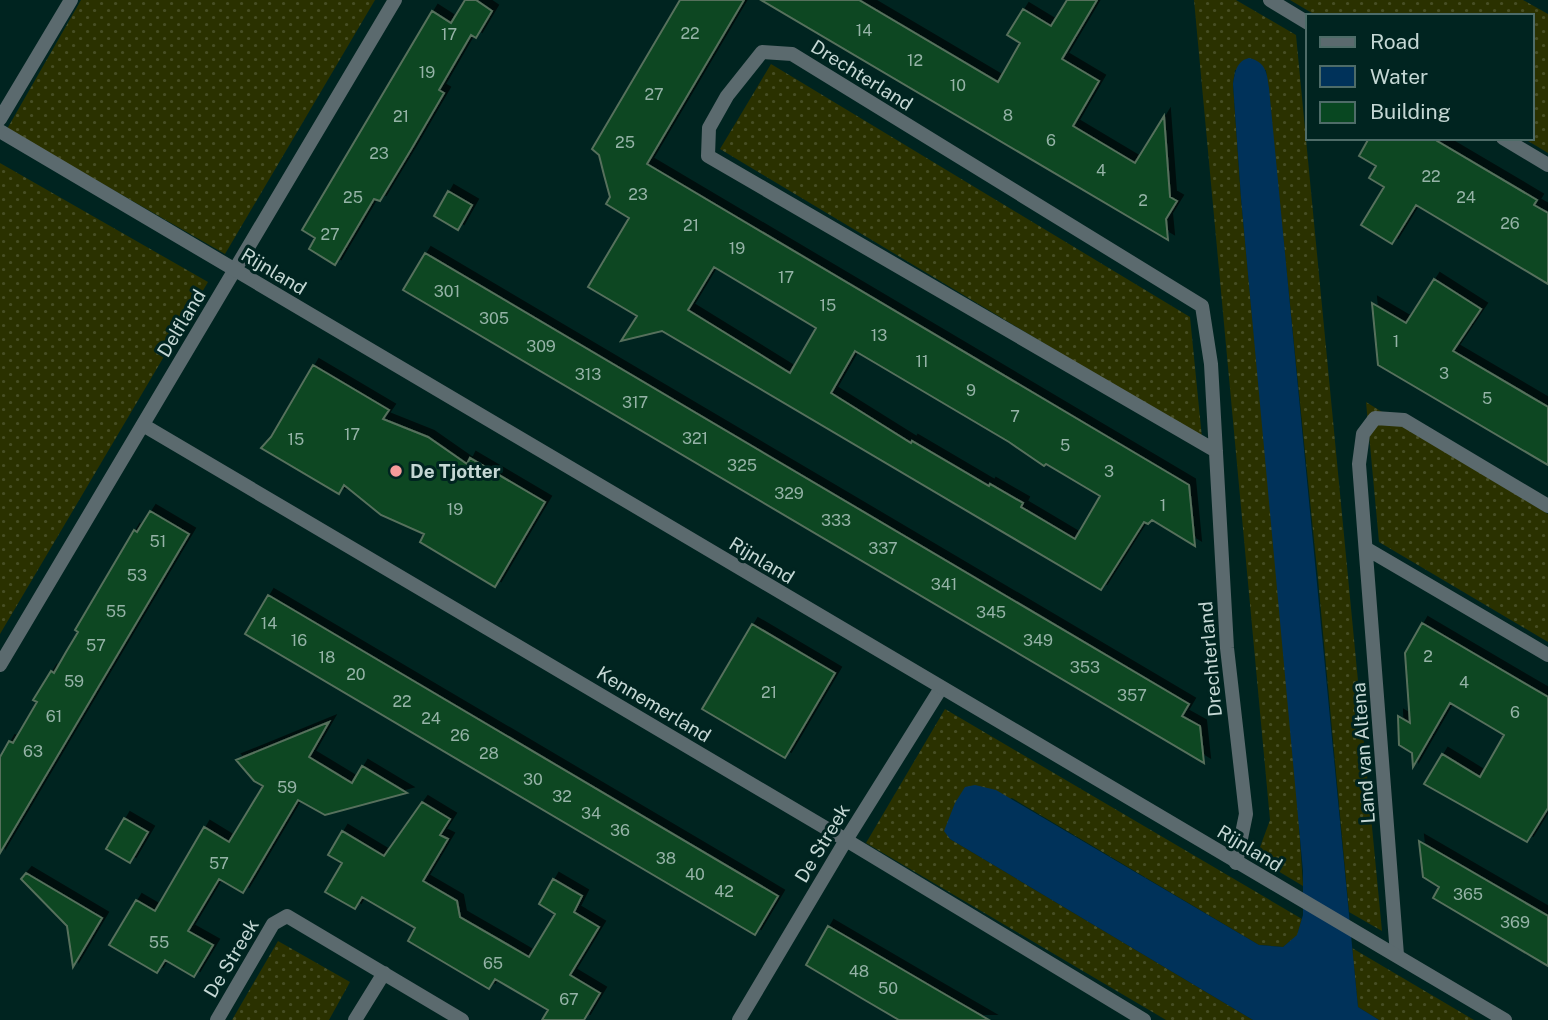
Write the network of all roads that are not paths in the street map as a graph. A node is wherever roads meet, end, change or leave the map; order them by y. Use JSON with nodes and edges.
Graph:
{"nodes":[{"id":1,"x":71,"y":0,"type":"edge"},
{"id":2,"x":395,"y":0,"type":"edge"},
{"id":3,"x":1270,"y":0,"type":"edge"},
{"id":4,"x":1306,"y":22,"type":"edge"},
{"id":5,"x":0,"y":119,"type":"edge"},
{"id":6,"x":0,"y":131,"type":"edge"},
{"id":7,"x":1506,"y":140,"type":"edge"},
{"id":8,"x":1548,"y":165,"type":"edge"},
{"id":9,"x":235,"y":270,"type":"junction"},
{"id":10,"x":143,"y":425,"type":"junction"},
{"id":11,"x":1216,"y":451,"type":"junction"},
{"id":12,"x":1548,"y":506,"type":"edge"},
{"id":13,"x":1367,"y":549,"type":"junction"},
{"id":14,"x":1548,"y":654,"type":"edge"},
{"id":15,"x":0,"y":665,"type":"edge"},
{"id":16,"x":941,"y":688,"type":"junction"},
{"id":17,"x":846,"y":840,"type":"junction"},
{"id":18,"x":1236,"y":863,"type":"junction"},
{"id":19,"x":1398,"y":955,"type":"junction"},
{"id":20,"x":384,"y":973,"type":"junction"},
{"id":21,"x":217,"y":1020,"type":"edge"},
{"id":22,"x":355,"y":1020,"type":"edge"},
{"id":23,"x":462,"y":1020,"type":"edge"},
{"id":24,"x":739,"y":1020,"type":"edge"},
{"id":25,"x":1144,"y":1020,"type":"edge"},
{"id":26,"x":1505,"y":1020,"type":"edge"}],
"edges":[{"from":1,"to":5,"type":"street"},
{"from":2,"to":9,"type":"street","name":"Delfland"},
{"from":3,"to":4,"type":"street"},
{"from":6,"to":9,"type":"street","name":"Rijnland"},
{"from":7,"to":8,"type":"street"},
{"from":9,"to":10,"type":"street","name":"Delfland"},
{"from":9,"to":16,"type":"street","name":"Rijnland"},
{"from":10,"to":15,"type":"street","name":"Delfland"},
{"from":10,"to":17,"type":"street","name":"Kennemerland"},
{"from":11,"to":11,"type":"street","name":"Drechterland"},
{"from":11,"to":18,"type":"street","name":"Drechterland"},
{"from":12,"to":13,"type":"street","name":"Land van Altena"},
{"from":13,"to":14,"type":"street"},
{"from":13,"to":19,"type":"street","name":"Land van Altena"},
{"from":16,"to":17,"type":"street","name":"De Streek"},
{"from":16,"to":18,"type":"street","name":"Rijnland"},
{"from":17,"to":24,"type":"street","name":"De Streek"},
{"from":17,"to":25,"type":"street","name":"Kennemerland"},
{"from":18,"to":19,"type":"street","name":"Rijnland"},
{"from":19,"to":26,"type":"street","name":"Rijnland"},
{"from":20,"to":21,"type":"street","name":"De Streek"},
{"from":20,"to":22,"type":"street"},
{"from":20,"to":23,"type":"street","name":"De Streek"}]}
